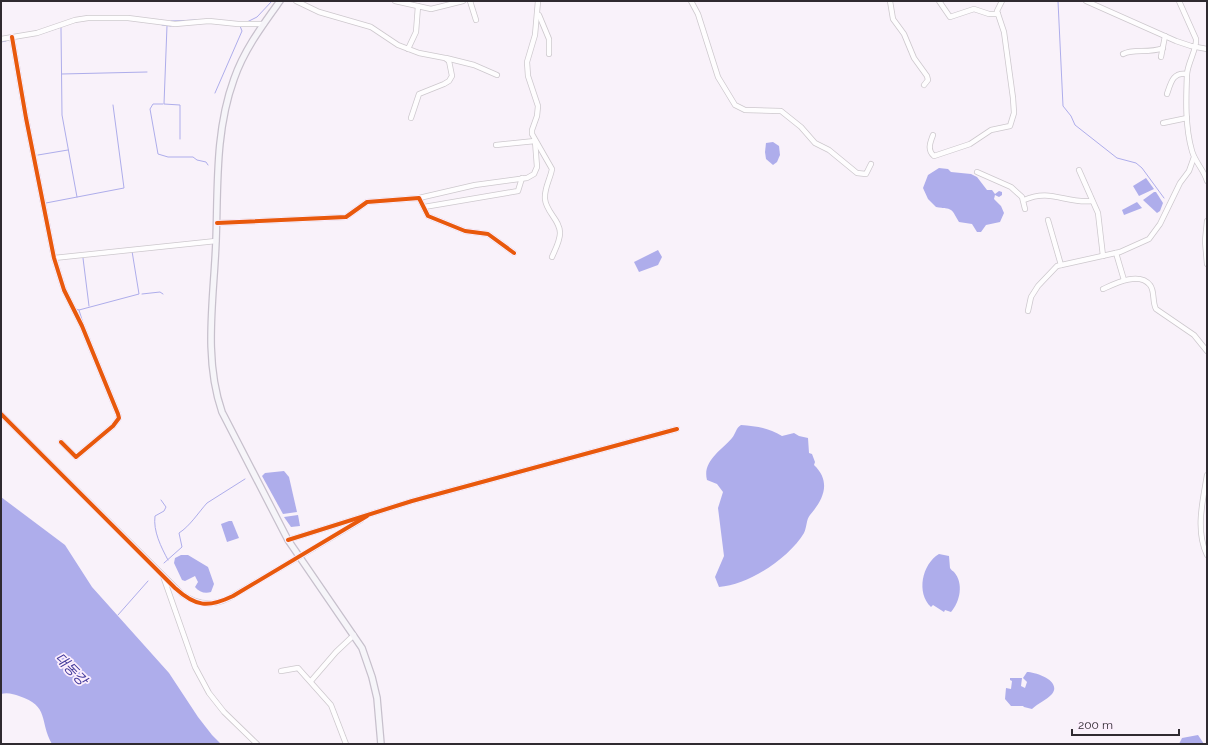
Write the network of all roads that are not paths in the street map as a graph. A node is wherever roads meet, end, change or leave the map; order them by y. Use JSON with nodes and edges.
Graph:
{"nodes":[{"id":1,"x":280,"y":1,"type":"edge"},
{"id":2,"x":296,"y":1,"type":"edge"},
{"id":3,"x":395,"y":1,"type":"edge"},
{"id":4,"x":463,"y":1,"type":"edge"},
{"id":5,"x":470,"y":1,"type":"edge"},
{"id":6,"x":538,"y":1,"type":"edge"},
{"id":7,"x":691,"y":1,"type":"edge"},
{"id":8,"x":890,"y":1,"type":"edge"},
{"id":9,"x":939,"y":1,"type":"edge"},
{"id":10,"x":1002,"y":1,"type":"edge"},
{"id":11,"x":1086,"y":1,"type":"edge"},
{"id":12,"x":1180,"y":1,"type":"edge"},
{"id":13,"x":418,"y":6,"type":"junction"},
{"id":14,"x":538,"y":14,"type":"junction"},
{"id":15,"x":998,"y":14,"type":"junction"},
{"id":16,"x":476,"y":20,"type":"dead end"},
{"id":17,"x":264,"y":24,"type":"junction"},
{"id":18,"x":1165,"y":36,"type":"junction"},
{"id":19,"x":12,"y":37,"type":"junction"},
{"id":20,"x":1,"y":38,"type":"edge"},
{"id":21,"x":1195,"y":47,"type":"junction"},
{"id":22,"x":408,"y":48,"type":"junction"},
{"id":23,"x":1163,"y":48,"type":"junction"},
{"id":24,"x":1207,"y":49,"type":"edge"},
{"id":25,"x":549,"y":54,"type":"dead end"},
{"id":26,"x":1123,"y":54,"type":"dead end"},
{"id":27,"x":1161,"y":57,"type":"dead end"},
{"id":28,"x":444,"y":58,"type":"junction"},
{"id":29,"x":1187,"y":74,"type":"junction"},
{"id":30,"x":498,"y":76,"type":"dead end"},
{"id":31,"x":924,"y":85,"type":"dead end"},
{"id":32,"x":1167,"y":94,"type":"dead end"},
{"id":33,"x":411,"y":118,"type":"dead end"},
{"id":34,"x":1187,"y":118,"type":"junction"},
{"id":35,"x":1163,"y":123,"type":"dead end"},
{"id":36,"x":933,"y":135,"type":"dead end"},
{"id":37,"x":535,"y":140,"type":"junction"},
{"id":38,"x":496,"y":146,"type":"dead end"},
{"id":39,"x":1194,"y":157,"type":"junction"},
{"id":40,"x":871,"y":164,"type":"dead end"},
{"id":41,"x":1079,"y":170,"type":"dead end"},
{"id":42,"x":976,"y":172,"type":"dead end"},
{"id":43,"x":522,"y":178,"type":"junction"},
{"id":44,"x":1207,"y":181,"type":"edge"},
{"id":45,"x":420,"y":198,"type":"junction"},
{"id":46,"x":1024,"y":200,"type":"junction"},
{"id":47,"x":1092,"y":201,"type":"junction"},
{"id":48,"x":424,"y":207,"type":"junction"},
{"id":49,"x":1026,"y":209,"type":"dead end"},
{"id":50,"x":1048,"y":220,"type":"dead end"},
{"id":51,"x":1207,"y":221,"type":"edge"},
{"id":52,"x":217,"y":223,"type":"junction"},
{"id":53,"x":216,"y":241,"type":"junction"},
{"id":54,"x":514,"y":253,"type":"dead end"},
{"id":55,"x":1116,"y":253,"type":"junction"},
{"id":56,"x":1206,"y":254,"type":"edge"},
{"id":57,"x":1103,"y":256,"type":"junction"},
{"id":58,"x":552,"y":257,"type":"dead end"},
{"id":59,"x":54,"y":258,"type":"junction"},
{"id":60,"x":1207,"y":264,"type":"edge"},
{"id":61,"x":1061,"y":265,"type":"junction"},
{"id":62,"x":1124,"y":280,"type":"junction"},
{"id":63,"x":1102,"y":289,"type":"dead end"},
{"id":64,"x":1028,"y":311,"type":"dead end"},
{"id":65,"x":1207,"y":351,"type":"edge"},
{"id":66,"x":1,"y":414,"type":"edge"},
{"id":67,"x":677,"y":429,"type":"dead end"},
{"id":68,"x":61,"y":442,"type":"dead end"},
{"id":69,"x":1207,"y":474,"type":"edge"},
{"id":70,"x":367,"y":516,"type":"junction"},
{"id":71,"x":288,"y":540,"type":"junction"},
{"id":72,"x":1207,"y":555,"type":"edge"},
{"id":73,"x":162,"y":574,"type":"junction"},
{"id":74,"x":354,"y":635,"type":"junction"},
{"id":75,"x":281,"y":671,"type":"dead end"},
{"id":76,"x":311,"y":682,"type":"junction"},
{"id":77,"x":257,"y":744,"type":"edge"},
{"id":78,"x":346,"y":744,"type":"edge"},
{"id":79,"x":381,"y":744,"type":"edge"}],
"edges":[{"from":1,"to":17,"type":"main road"},
{"from":2,"to":22,"type":"street"},
{"from":3,"to":13,"type":"street"},
{"from":4,"to":13,"type":"street"},
{"from":5,"to":16,"type":"street"},
{"from":6,"to":14,"type":"street"},
{"from":7,"to":40,"type":"street"},
{"from":8,"to":31,"type":"street"},
{"from":9,"to":15,"type":"street"},
{"from":10,"to":15,"type":"street"},
{"from":11,"to":18,"type":"street"},
{"from":12,"to":21,"type":"street"},
{"from":13,"to":22,"type":"street"},
{"from":14,"to":25,"type":"street"},
{"from":14,"to":37,"type":"street"},
{"from":15,"to":36,"type":"street"},
{"from":17,"to":19,"type":"street"},
{"from":17,"to":52,"type":"main road"},
{"from":18,"to":21,"type":"street"},
{"from":18,"to":23,"type":"street"},
{"from":19,"to":20,"type":"street"},
{"from":19,"to":59,"type":"street"},
{"from":21,"to":24,"type":"street"},
{"from":21,"to":29,"type":"street"},
{"from":22,"to":28,"type":"street"},
{"from":23,"to":26,"type":"street"},
{"from":23,"to":27,"type":"street"},
{"from":28,"to":30,"type":"street"},
{"from":28,"to":33,"type":"street"},
{"from":29,"to":32,"type":"street"},
{"from":29,"to":34,"type":"street"},
{"from":34,"to":35,"type":"street"},
{"from":34,"to":39,"type":"street"},
{"from":37,"to":38,"type":"street"},
{"from":37,"to":43,"type":"street"},
{"from":37,"to":58,"type":"street"},
{"from":39,"to":44,"type":"street"},
{"from":39,"to":55,"type":"street"},
{"from":41,"to":47,"type":"street"},
{"from":42,"to":46,"type":"street"},
{"from":43,"to":45,"type":"street"},
{"from":43,"to":48,"type":"street"},
{"from":45,"to":48,"type":"street"},
{"from":45,"to":52,"type":"street"},
{"from":46,"to":47,"type":"street"},
{"from":46,"to":49,"type":"street"},
{"from":47,"to":57,"type":"street"},
{"from":48,"to":54,"type":"street"},
{"from":50,"to":61,"type":"street"},
{"from":51,"to":56,"type":"street"},
{"from":52,"to":53,"type":"main road"},
{"from":53,"to":59,"type":"street"},
{"from":53,"to":71,"type":"main road"},
{"from":55,"to":57,"type":"street"},
{"from":55,"to":62,"type":"street"},
{"from":56,"to":60,"type":"street"},
{"from":57,"to":61,"type":"street"},
{"from":59,"to":68,"type":"street"},
{"from":61,"to":64,"type":"street"},
{"from":62,"to":63,"type":"street"},
{"from":62,"to":65,"type":"street"},
{"from":66,"to":73,"type":"street"},
{"from":67,"to":70,"type":"street"},
{"from":69,"to":72,"type":"street"},
{"from":70,"to":71,"type":"street"},
{"from":70,"to":73,"type":"street","bridge":true},
{"from":71,"to":74,"type":"main road"},
{"from":73,"to":77,"type":"street"},
{"from":74,"to":76,"type":"street"},
{"from":74,"to":79,"type":"main road"},
{"from":75,"to":76,"type":"street"},
{"from":76,"to":78,"type":"street"}]}
